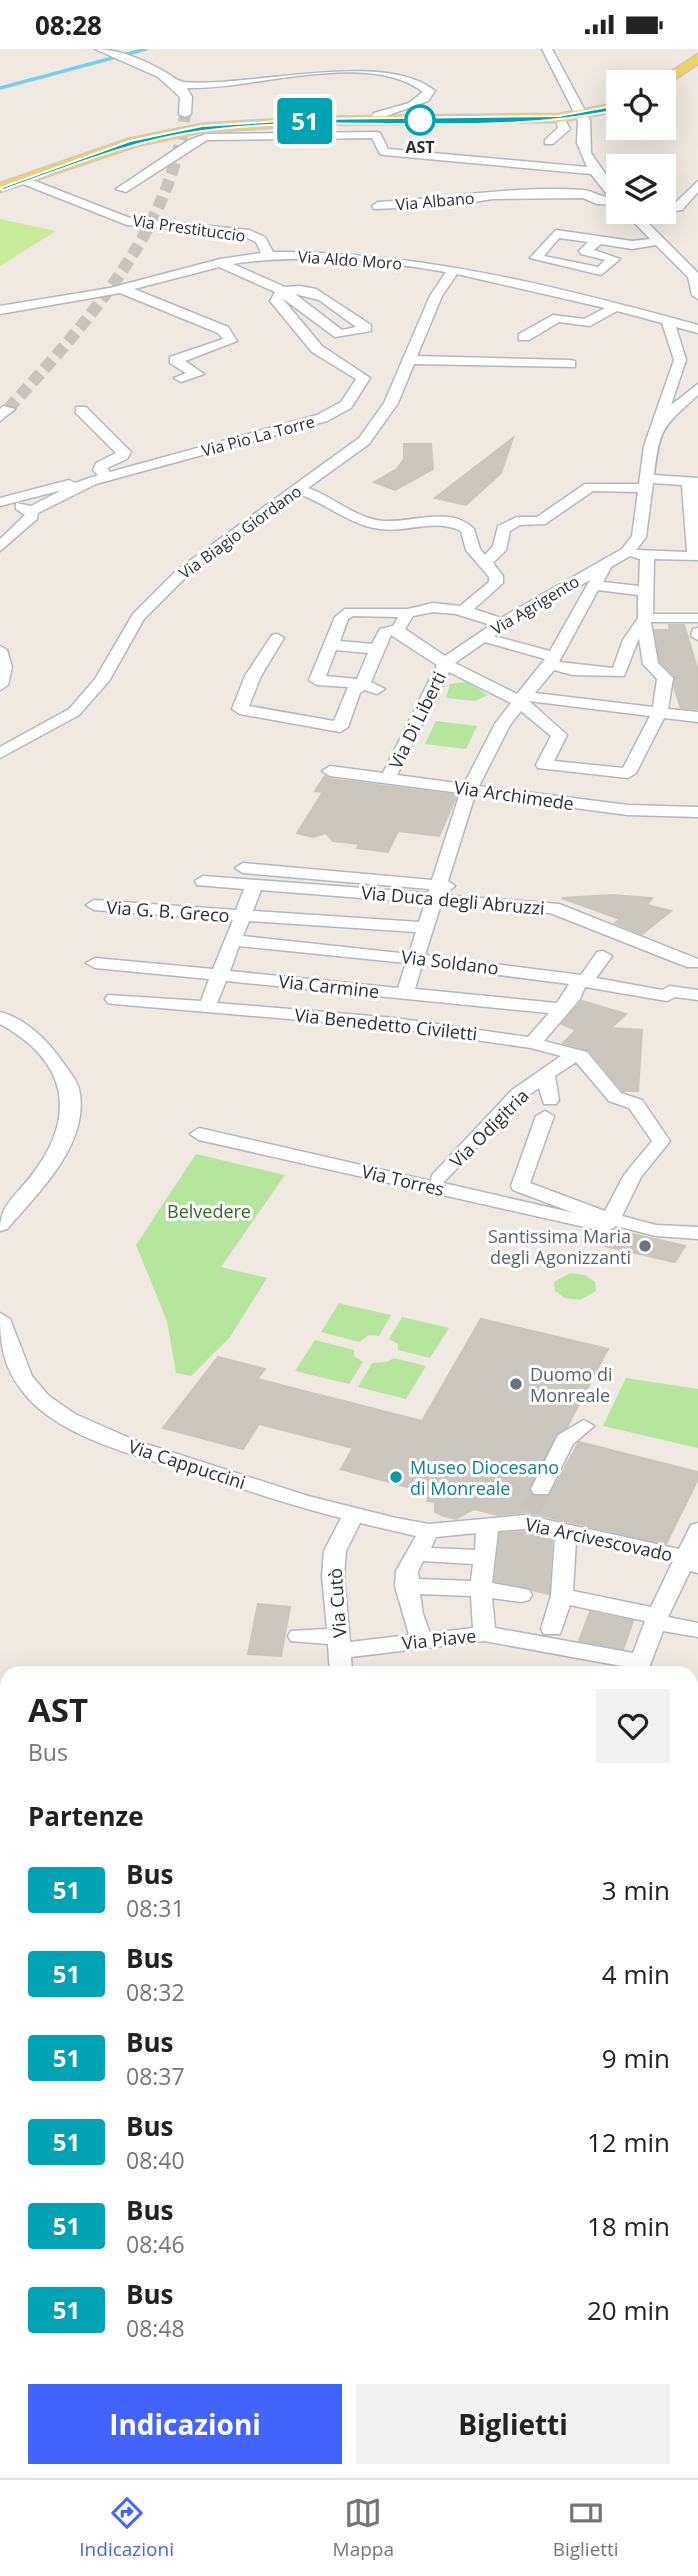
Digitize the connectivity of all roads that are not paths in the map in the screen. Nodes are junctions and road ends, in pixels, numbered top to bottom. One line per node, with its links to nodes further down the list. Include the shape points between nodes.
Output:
1 (100, 49): 5 (street)
2 (547, 49): 10 (street)
3 (698, 58): 4 (main road)
4 (676, 73)
5 (177, 85): 6 (street); 7 (street)
6 (209, 85): 7 (street); 12 (street, via 364,61 406,68 427,87 424,99 378,115)
7 (186, 96): 9 (street)
8 (606, 110): 10 (main road)
9 (185, 114)
10 (581, 116): 11 (main road); 14 (street, via 580,137)
11 (559, 118): 12 (main road); 13 (street, via 564,129)
12 (376, 120): 15 (main road, via 249,124 170,134)
13 (549, 142)
14 (595, 171): 17 (street); 19 (street, via 384,152 376,135 206,137)
15 (22, 180): 18 (main road); 28 (street, Via Prestituccio, via 127,221 245,233 261,240)
16 (698, 184): 24 (street)
17 (606, 185)
18 (0, 188)
19 (122, 189)
20 (411, 191): 21 (street, Via Albano)
21 (493, 195): 22 (street, Via Albano, via 585,194); 23 (street, Via Albano)
22 (606, 200)
23 (378, 206)
24 (676, 207)
25 (642, 224): 27 (street)
26 (597, 241): 27 (street, via 585,251 614,259 601,271 536,258 556,234 632,245)
27 (660, 241): 33 (street, via 694,277)
28 (270, 256): 29 (street, Via Aldo Moro); 30 (street, Via Aldo Moro, via 341,257)
29 (220, 263): 31 (street, Via Aldo Moro); 32 (street)
30 (454, 270): 35 (street, Via Aldo Moro, via 494,275); 41 (street, Via Biagio Giordano, via 436,296)
31 (122, 289): 36 (street, Via Aldo Moro); 43 (street, via 223,330 231,341 175,360 197,374)
32 (283, 291): 34 (street, via 313,290); 37 (street); 47 (street, Via Pio La Torre, via 275,296 276,302 317,349 363,378 346,405 322,418)
33 (698, 295)
34 (334, 306): 37 (street); 37 (street, via 366,328 340,334)
35 (615, 307): 38 (street, Via Aldo Moro); 40 (street, via 586,323 558,318)
36 (0, 310)
37 (310, 312)
38 (667, 320): 39 (street, Via Aldo Moro); 46 (street, via 681,360)
39 (698, 329)
40 (524, 337)
41 (411, 360): 42 (street); 51 (street, Via Biagio Giordano, via 391,404 364,441)
42 (570, 365)
43 (181, 378)
44 (698, 388): 46 (street)
45 (81, 410): 47 (street, via 124,452 101,466)
46 (662, 421): 50 (street, via 651,446)
47 (109, 477): 48 (street, Via Pio La Torre)
48 (91, 481): 52 (street, via 54,485); 53 (street)
49 (694, 482): 50 (street); 56 (street, via 694,557)
50 (647, 484): 55 (street, via 639,537); 57 (street, via 590,487 540,521 517,521 503,529 497,555)
51 (300, 490): 57 (street, via 370,524 401,526 436,520 460,525 467,529 473,550); 80 (street, Via Biagio Giordano, via 181,573 138,617 89,698 74,712)
52 (0, 502): 53 (street)
53 (31, 511): 54 (street, via 28,522)
54 (0, 547)
55 (627, 552): 56 (street); 58 (street, Via Agrigento)
56 (647, 557): 60 (street)
57 (483, 563): 61 (street, via 496,576 496,583)
58 (606, 563): 59 (street); 65 (street, Via Agrigento)
59 (595, 585): 60 (street); 72 (street)
60 (644, 591): 64 (street)
61 (465, 609): 62 (street, via 428,608); 65 (street)
62 (408, 613): 66 (street); 69 (street, via 350,612 342,617)
63 (698, 618): 64 (street)
64 (644, 620): 72 (street, via 630,640 620,673 573,670); 77 (street, via 651,663 666,678)
65 (502, 624): 67 (street, Via Agrigento)
66 (398, 629): 70 (street, via 385,632); 73 (street)
67 (482, 637): 72 (street); 73 (street, Via Agrigento)
68 (277, 638): 75 (street, via 253,676 240,709 340,727 353,691)
69 (330, 645): 70 (street); 75 (street, via 317,680)
70 (378, 649): 75 (street)
71 (0, 650): 74 (street, via 4,667)
72 (553, 660): 76 (street)
73 (446, 662): 76 (street); 82 (street, Via Di Liberti)
74 (0, 685)
75 (370, 687)
76 (521, 699): 77 (street); 79 (street, via 559,735 536,764 628,773); 83 (street)
77 (659, 713): 78 (street); 79 (street)
78 (698, 717)
79 (638, 752)
80 (0, 753)
81 (330, 771): 82 (street, Via Archimede)
82 (388, 778): 83 (street, Via Archimede)
83 (469, 790): 84 (street, Via Archimede, via 628,810); 88 (street)
84 (698, 812)
85 (243, 868): 88 (street)
86 (203, 881): 87 (street, Via Duca degli Abruzzi)
87 (254, 886): 88 (street, Via Duca degli Abruzzi); 91 (street)
88 (438, 891): 89 (street); 92 (street); 97 (street, Via Duca degli Abruzzi, via 553,908)
89 (544, 896)
90 (94, 905): 91 (street, Via G. B. Greco)
91 (242, 916): 92 (street, Via G. B. Greco); 93 (street)
92 (427, 928): 95 (street)
93 (232, 940): 95 (street, Via Soldano); 98 (street)
94 (603, 956): 99 (street)
95 (415, 958): 99 (street, Via Soldano); 100 (street)
96 (96, 963): 98 (street, Via Carmine)
97 (693, 963)
98 (220, 975): 100 (street, Via Carmine); 103 (street)
99 (583, 980): 101 (street, Via Soldano); 104 (street)
100 (405, 993): 104 (street, Via Carmine)
101 (698, 995)
102 (114, 999): 103 (street, Via Benedetto Civiletti)
103 (207, 1007): 106 (street, Via Benedetto Civiletti, via 395,1023)
104 (562, 1009): 106 (street)
105 (0, 1017): 112 (street, via 43,1046 59,1070 70,1089 70,1125 36,1182)
106 (532, 1043): 107 (street, Via Benedetto Civiletti)
107 (574, 1055): 108 (street, Via Odigitria); 111 (street, Via Benedetto Civiletti, via 581,1056 615,1097 636,1104 661,1141 633,1175)
108 (546, 1075): 110 (street, Via Odigitria, via 518,1094); 111 (street, via 548,1108 520,1186)
109 (199, 1134): 111 (street, Via Torres)
110 (439, 1179)
111 (609, 1222): 113 (street, via 673,1234)
112 (0, 1224)
113 (698, 1233)
114 (0, 1319): 117 (street, Via Cappuccini, via 30,1389 62,1415 127,1445)
115 (584, 1426): 116 (street, via 565,1440)
116 (541, 1489)
117 (353, 1516): 121 (street, Via Cappuccini); 135 (street, Via Cutò, via 335,1551)
118 (488, 1524): 119 (street, Via Arcivescovado, via 528,1516); 121 (street, Via Arcivescovado); 123 (street)
119 (566, 1530): 124 (street, Via Arcivescovado); 128 (street)
120 (698, 1530): 124 (street)
121 (429, 1531): 122 (street)
122 (418, 1554): 123 (street); 125 (street, via 407,1571)
123 (483, 1557): 126 (street)
124 (692, 1561): 129 (street)
125 (406, 1586): 126 (street); 134 (street)
126 (481, 1589): 127 (street); 131 (street)
127 (522, 1595)
128 (562, 1596): 129 (street); 133 (street)
129 (657, 1619): 130 (street); 137 (street)
130 (698, 1630)
131 (484, 1634): 133 (street, Via Piave); 134 (street, Via Piave)
132 (299, 1636): 135 (street, Via Piave)
133 (549, 1637): 136 (street, Via Piave)
134 (422, 1640): 135 (street, Via Piave)
135 (340, 1654)
136 (636, 1666)
137 (639, 1666)

